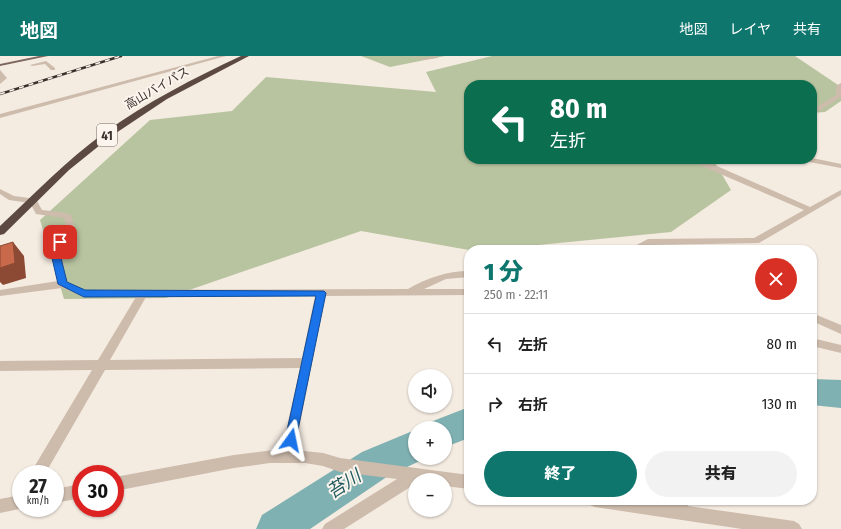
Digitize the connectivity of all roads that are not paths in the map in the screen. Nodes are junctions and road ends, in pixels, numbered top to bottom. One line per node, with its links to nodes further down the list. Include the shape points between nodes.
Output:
1 (46, 56): 8 (main road)
2 (223, 56): 15 (street)
3 (246, 56): 21 (highway, 高山バイパス / 41, via 191,82 133,116 68,166)
4 (379, 56): 5 (street)
5 (386, 56)
6 (412, 56): 7 (street, via 436,58)
7 (433, 56)
8 (26, 60): 9 (main road); 10 (street, via 33,67 46,62)
9 (0, 64)
10 (53, 69)
11 (0, 72): 12 (street, via 4,78)
12 (0, 82)
13 (841, 85): 14 (street, via 839,96)
14 (817, 110)
15 (0, 116)
16 (817, 161): 18 (street)
17 (705, 164): 22 (street)
18 (841, 166)
19 (0, 191): 21 (street, via 12,198)
20 (841, 192): 22 (street)
21 (33, 200): 23 (highway, 高山バイパス / 41); 24 (highway, 高山バイパス / 41); 27 (street, via 38,212 68,217 70,225 60,242 56,258)
22 (811, 210): 25 (street, via 756,241 648,242)
23 (0, 232)
24 (0, 237)
25 (642, 245)
26 (464, 274): 28 (street, via 445,275)
27 (62, 284): 30 (street); 32 (street, via 84,294)
28 (410, 292): 29 (street); 31 (street)
29 (464, 292)
30 (0, 293)
31 (321, 293): 32 (street); 37 (street)
32 (143, 294): 39 (street)
33 (817, 320): 34 (street)
34 (841, 330)
35 (817, 343): 36 (street)
36 (841, 349)
37 (307, 363): 39 (street); 40 (street)
38 (0, 366): 39 (street)
39 (101, 366): 41 (street)
40 (287, 456): 42 (street); 46 (street, via 226,463)
41 (42, 465)
42 (408, 473)
43 (452, 479): 45 (street)
44 (408, 480): 52 (street)
45 (464, 481)
46 (124, 482)
47 (12, 504): 49 (street)
48 (667, 505): 50 (street)
49 (0, 506)
50 (681, 506): 51 (street)
51 (763, 527): 53 (street)
52 (330, 529)
53 (794, 529)

